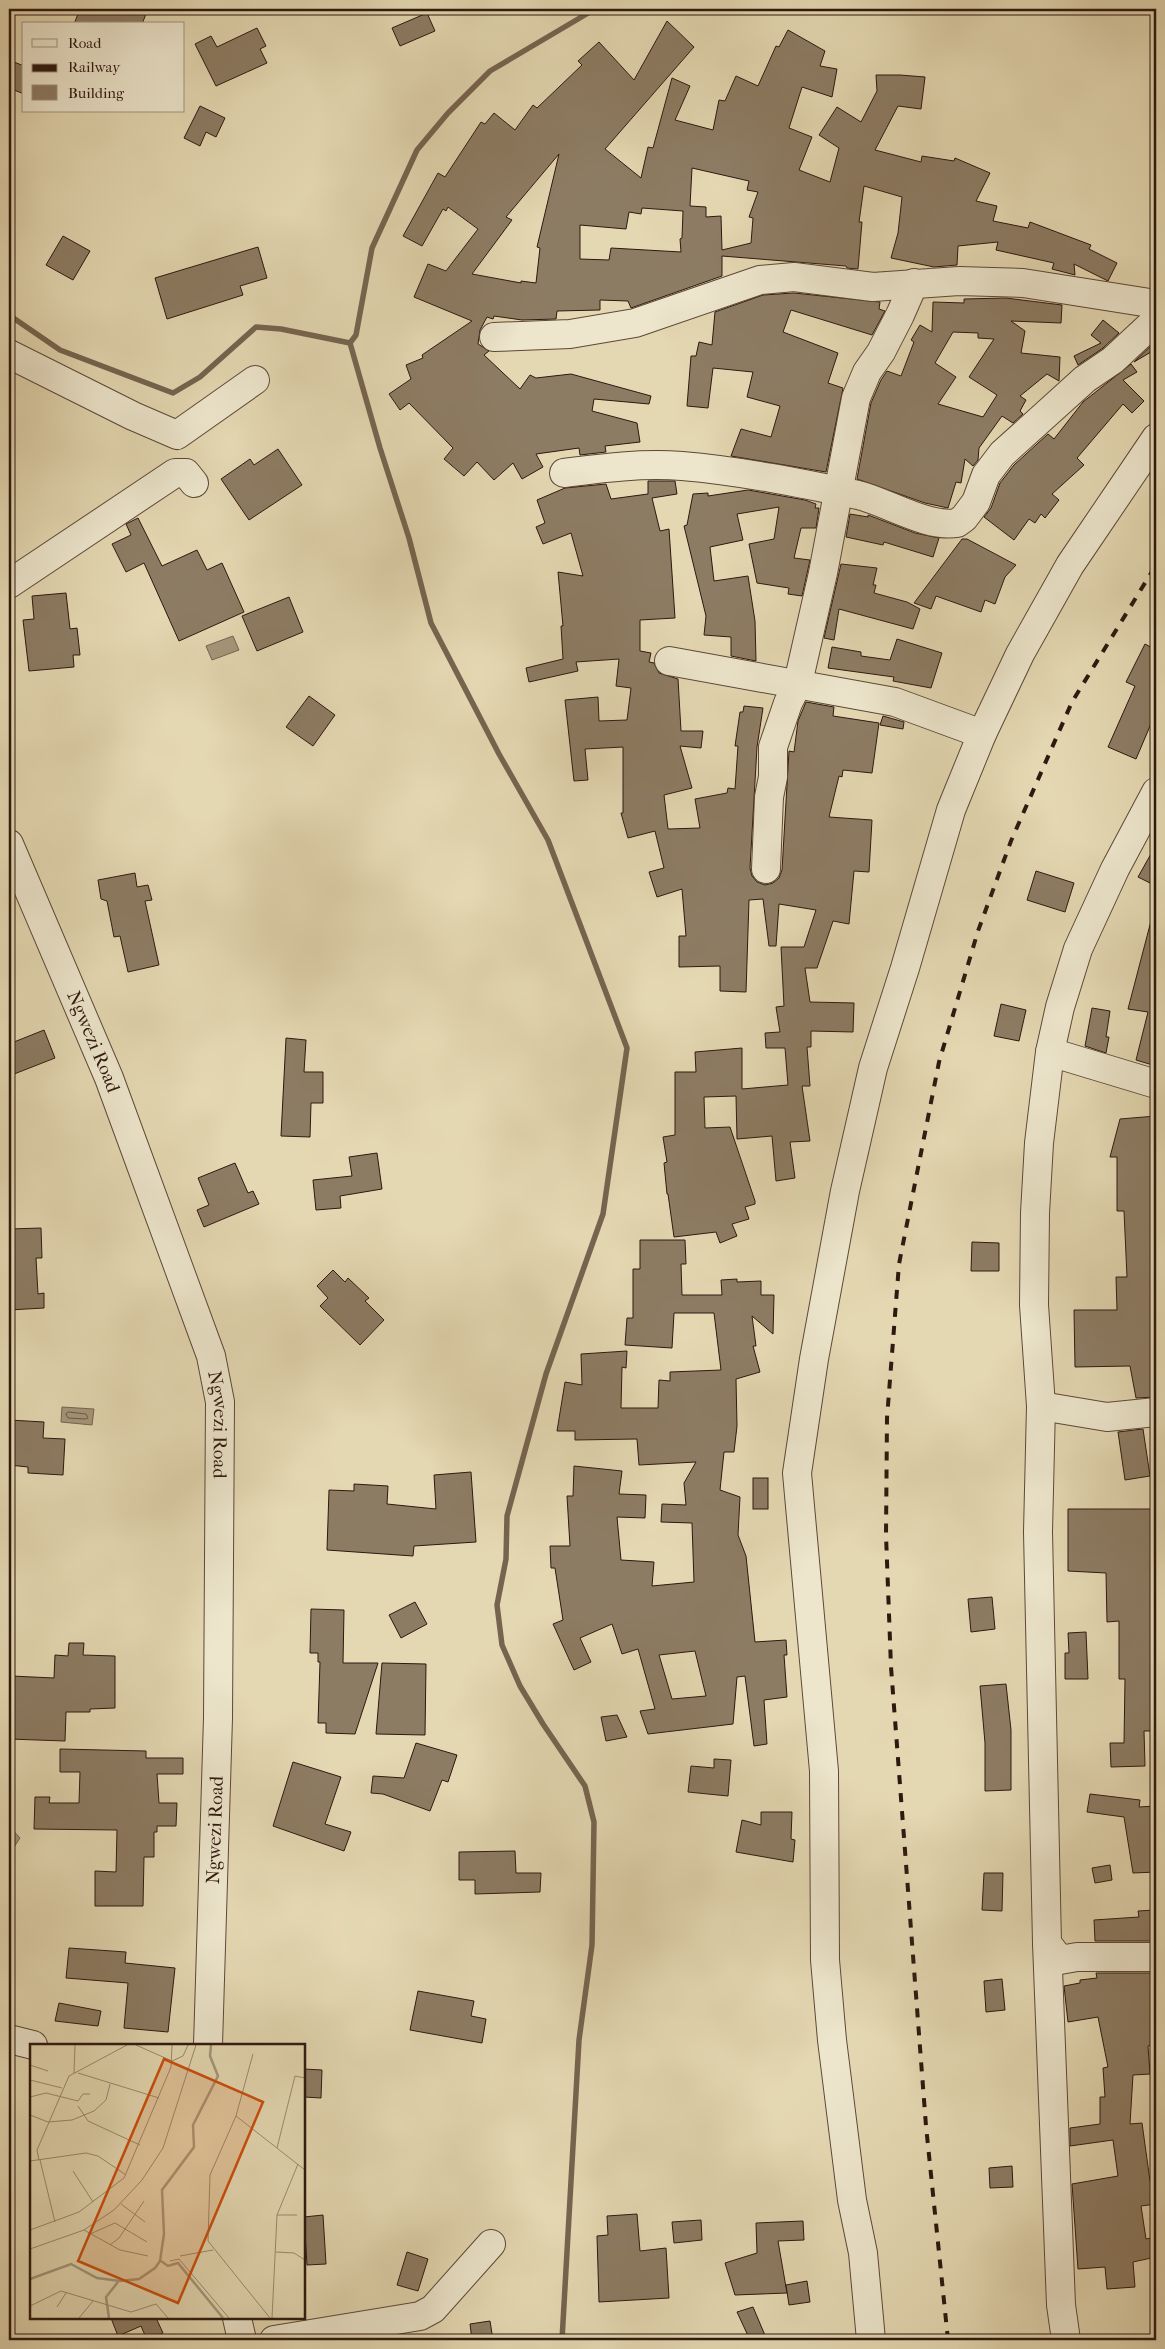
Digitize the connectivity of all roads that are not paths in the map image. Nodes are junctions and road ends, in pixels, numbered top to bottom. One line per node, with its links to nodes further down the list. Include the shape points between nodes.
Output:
1 (914, 283): 2 (street, via 1023,283); 4 (street, via 873,288 794,277 760,280 635,323 570,334); 10 (street, via 856,398)
2 (1156, 304)
3 (1156, 320): 10 (street, via 1002,454 986,475 976,502 956,523 931,521)
4 (494, 337)
5 (9, 354): 6 (street, via 177,435)
6 (255, 380)
7 (1156, 438): 14 (street, via 1070,565 1020,654)
8 (564, 473): 10 (street, via 630,465 681,466)
9 (185, 478): 11 (street)
10 (838, 491): 13 (street)
11 (9, 584)
12 (668, 661): 13 (street)
13 (798, 683): 14 (street, via 895,702); 17 (street, via 773,747)
14 (982, 734): 31 (street, via 951,810 873,1068 814,1359 798,1473 824,1771 825,1960 852,2200 864,2253)
15 (1156, 792): 18 (street, via 1078,949)
16 (9, 844): 26 (street, Ngwezi Road, via 109,1078 212,1356 220,1402 218,1718)
17 (766, 868)
18 (1050, 1052): 19 (street); 20 (street, via 1035,1213 1034,1305)
19 (1156, 1084)
20 (1041, 1406): 21 (street, via 1107,1417); 22 (street, via 1038,1532)
21 (1156, 1412)
22 (1047, 1943): 23 (street, via 1060,1960); 32 (street, via 1061,2305)
23 (1156, 1957)
24 (9, 2039): 25 (street)
25 (30, 2044)
26 (208, 2044)
27 (491, 2244): 30 (street, via 433,2309 420,2316)
28 (237, 2319): 29 (street)
29 (242, 2340)
30 (274, 2340)
31 (870, 2340)
32 (1066, 2340)

